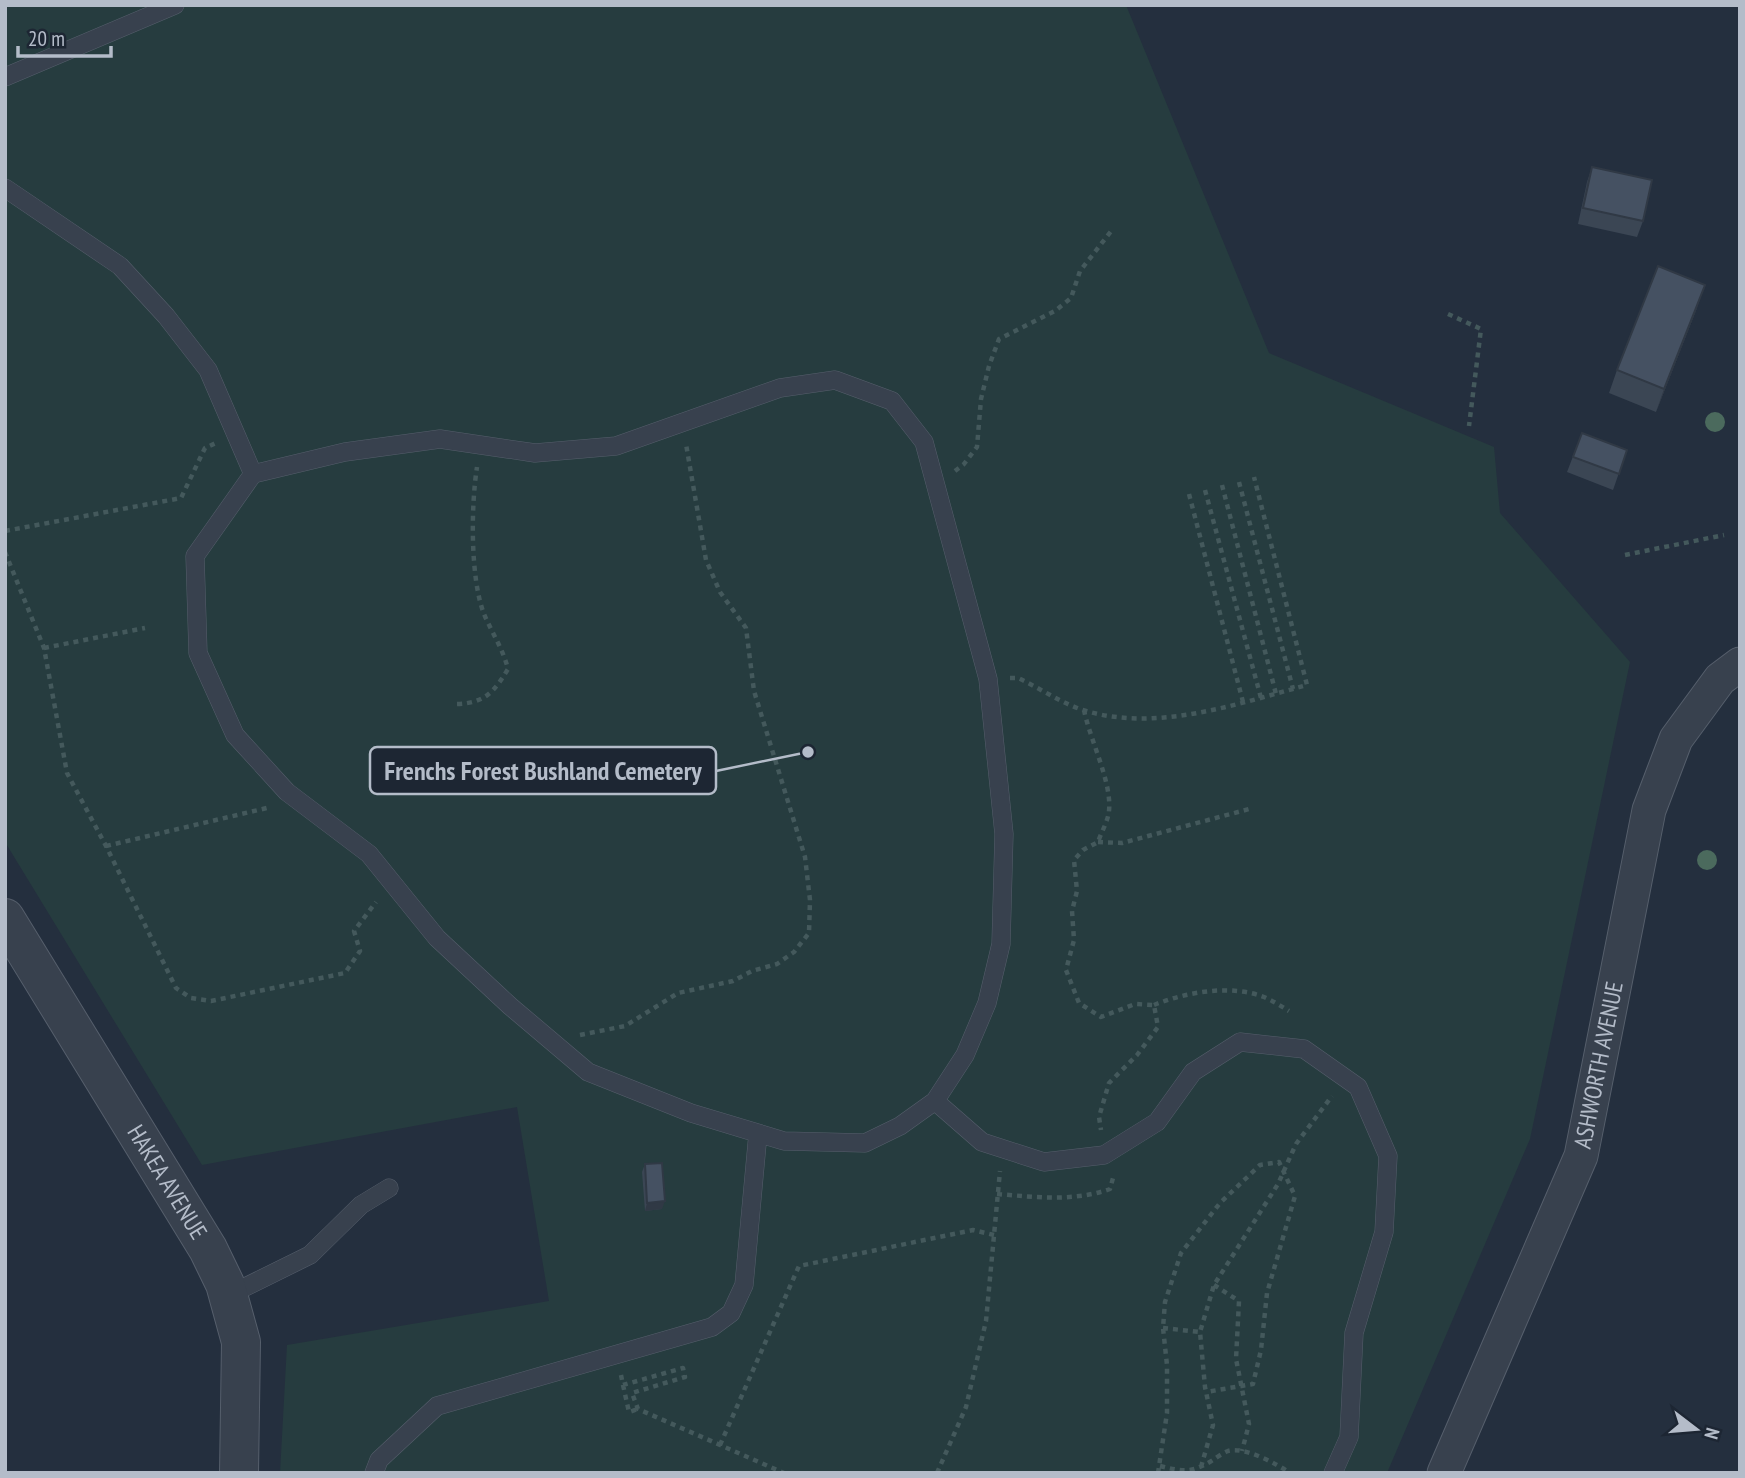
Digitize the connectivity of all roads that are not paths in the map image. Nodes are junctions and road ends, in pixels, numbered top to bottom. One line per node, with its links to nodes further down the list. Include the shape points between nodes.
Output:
1 (175, 5): 2 (lane)
2 (5, 77)
3 (5, 188): 4 (lane, via 120,266 166,316 208,370)
4 (253, 474): 7 (lane, via 345,452 440,439 536,453 616,446 780,387 835,380 892,401 924,442 988,679 1004,834 1001,944 987,1003 965,1055); 8 (lane, via 195,556 198,653 235,735 287,792 369,854 437,938 588,1072 691,1113)
5 (1740, 664): 14 (street, ASHWORTH AVENUE, via 1720,678 1676,739 1648,810 1581,1156)
6 (5, 918): 10 (street, HAKEA AVENUE, via 208,1249)
7 (934, 1101): 8 (lane, via 900,1126 865,1143 784,1141); 13 (lane, via 982,1142 1044,1162 1104,1154 1157,1122 1193,1072 1240,1042 1304,1049 1358,1087 1388,1156 1384,1232 1354,1333 1349,1437)
8 (758, 1133): 12 (lane, via 744,1285 731,1313 712,1327 437,1406 379,1460)
9 (389, 1188): 10 (lane, via 361,1205 310,1255)
10 (229, 1295): 11 (street, HAKEA AVENUE, via 241,1342)
11 (239, 1473)
12 (374, 1473)
13 (1333, 1473)
14 (1444, 1473)

